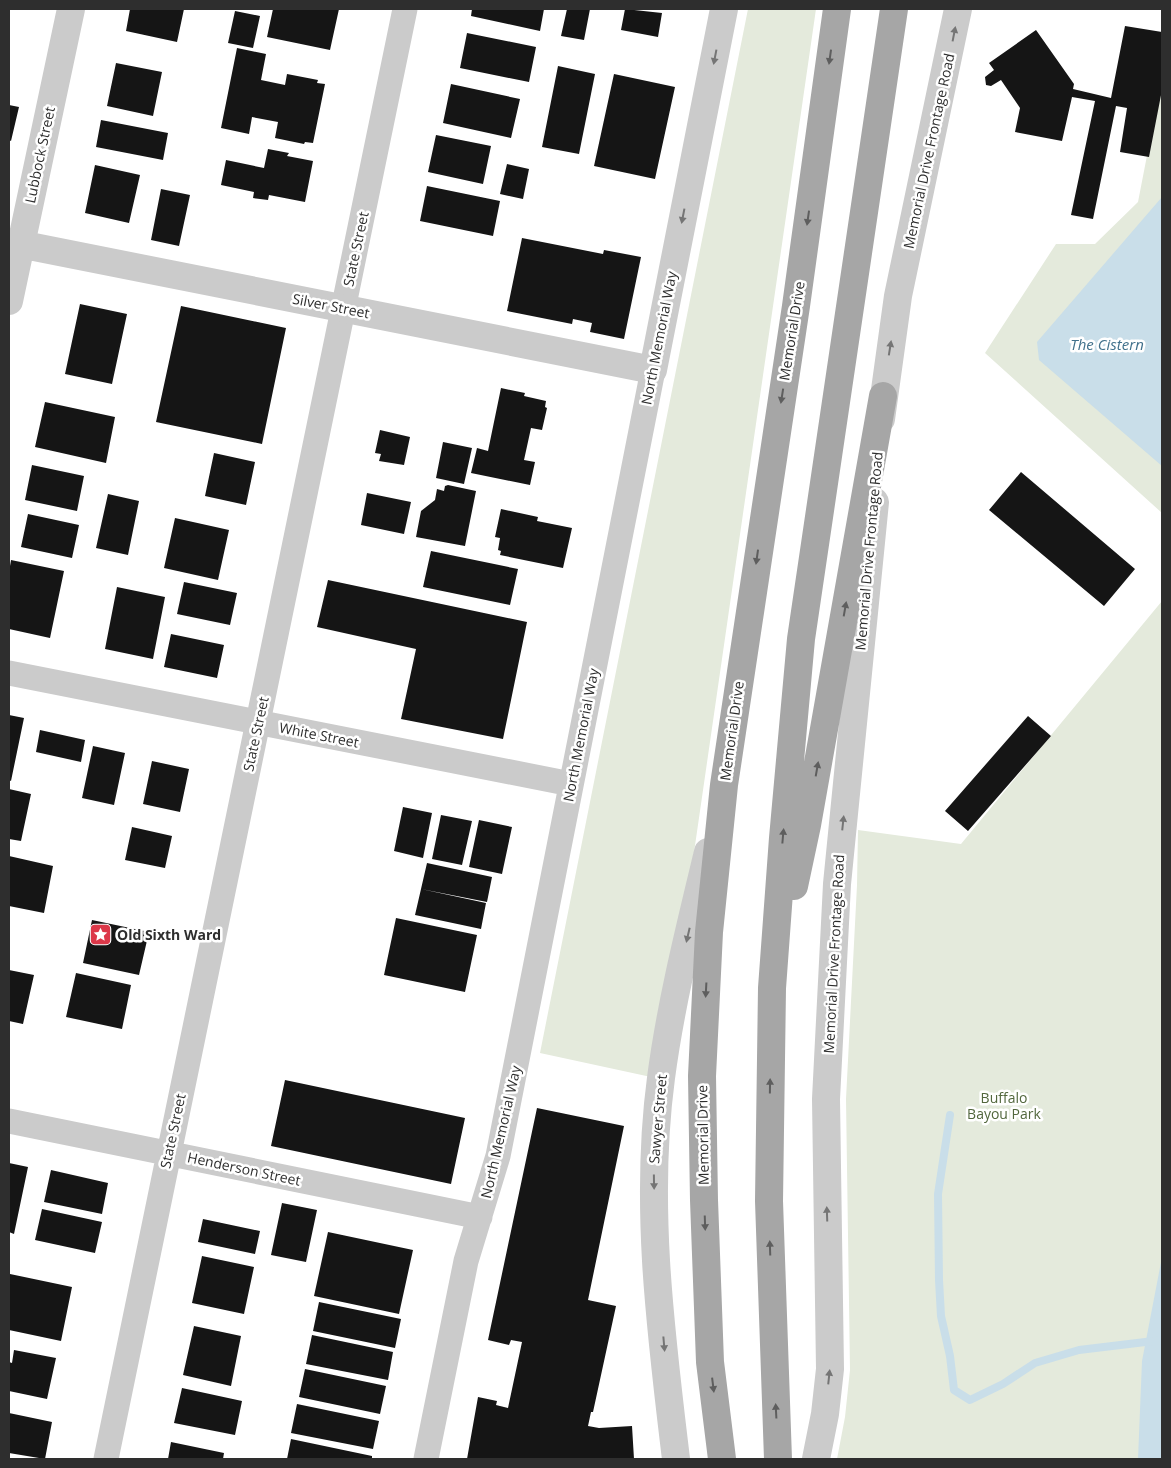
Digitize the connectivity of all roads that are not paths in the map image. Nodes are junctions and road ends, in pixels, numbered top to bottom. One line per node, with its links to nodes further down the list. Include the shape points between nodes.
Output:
1 (71, 9): 7 (street, Lubbock Street)
2 (405, 9): 9 (street, State Street)
3 (724, 9): 10 (street, North Memorial Way, one-way to 10)
4 (837, 9): 15 (main road, Memorial Drive, one-way to 15)
5 (894, 9): 16 (main road, one-way to 5, via 801,639)
6 (958, 9): 11 (street, Memorial Drive Frontage Road, one-way to 6, via 898,296)
7 (14, 243): 8 (street, Lubbock Street); 9 (street, Silver Street)
8 (9, 301)
9 (344, 308): 10 (street, Silver Street); 13 (street, State Street)
10 (653, 370): 14 (street, North Memorial Way)
11 (882, 396): 16 (main road, one-way to 11, via 807,825); 25 (street, Memorial Drive Frontage Road, one-way to 11, via 830,1369 826,1099 837,884 872,534)
12 (9, 673): 13 (street, White Street)
13 (258, 722): 14 (street, White Street); 18 (street, State Street)
14 (571, 784): 19 (street, North Memorial Way, via 498,1156)
15 (724, 785): 22 (street, Sawyer Street, one-way to 22, via 675,990 659,1099 654,1176 657,1263); 23 (main road, Memorial Drive, one-way to 23, via 709,932 702,1076 710,1362)
16 (772, 988): 24 (main road, one-way to 16, via 769,1202)
17 (9, 1121): 18 (street, Henderson Street)
18 (169, 1154): 19 (street, Henderson Street); 20 (street, State Street)
19 (480, 1217): 21 (street, North Memorial Way, via 466,1261)
20 (106, 1459)
21 (426, 1459)
22 (676, 1459)
23 (722, 1459)
24 (778, 1459)
25 (816, 1459)

